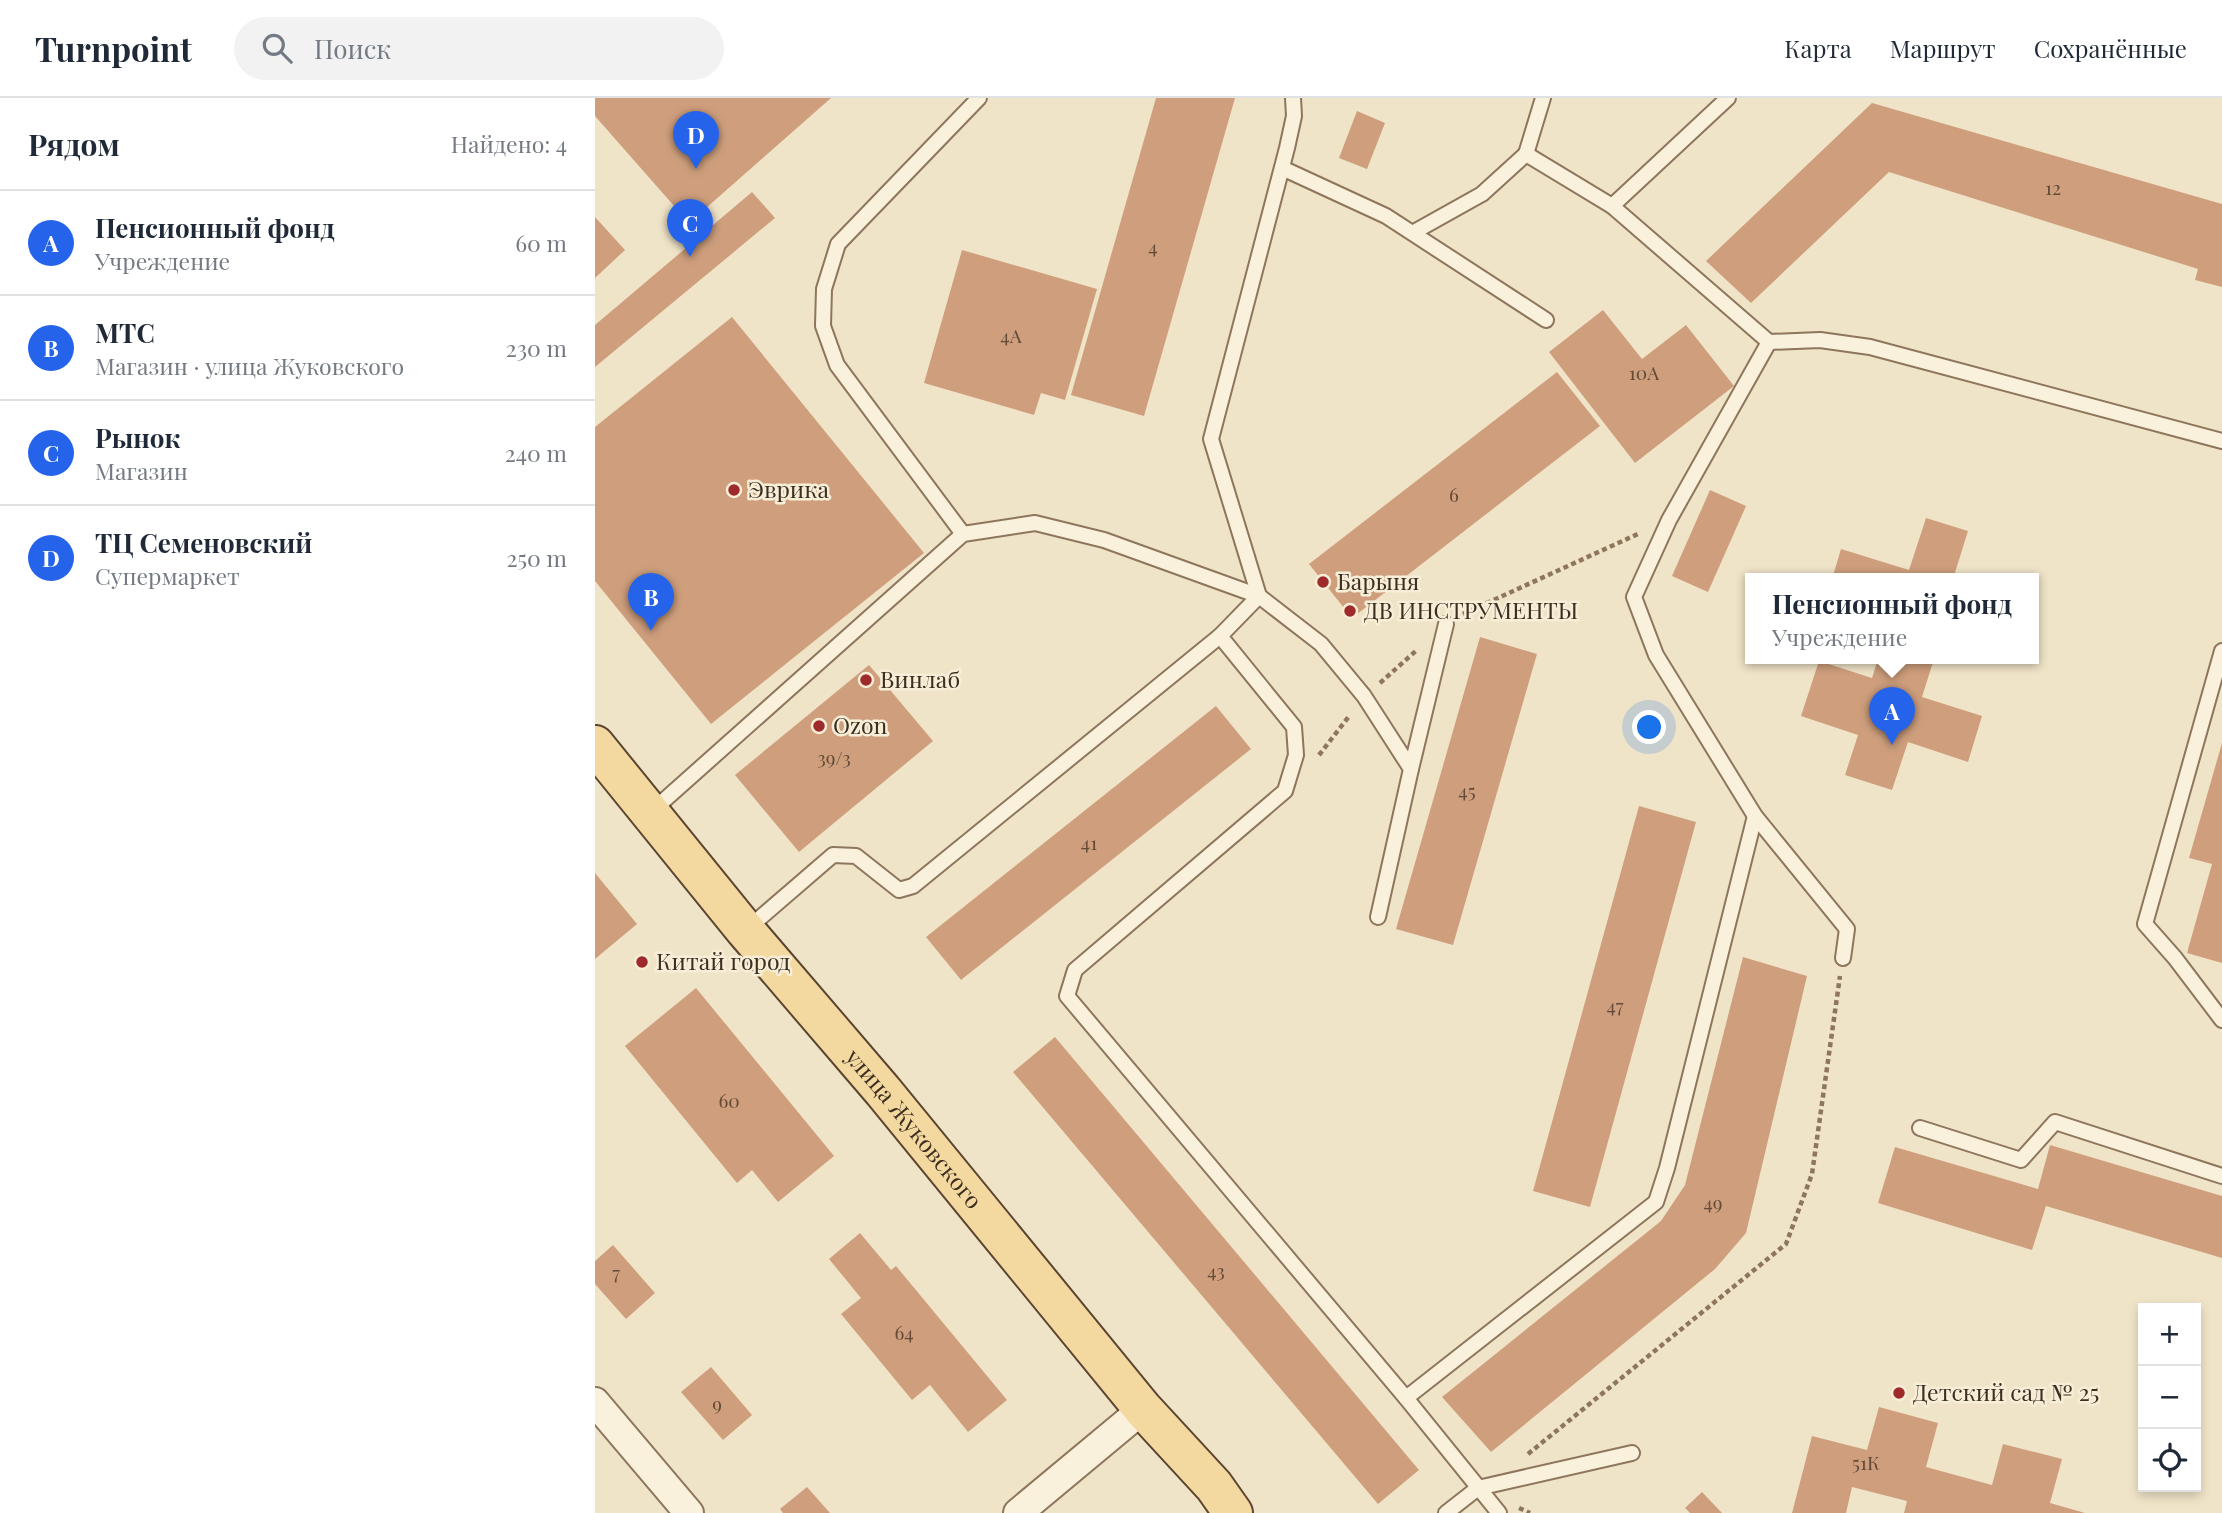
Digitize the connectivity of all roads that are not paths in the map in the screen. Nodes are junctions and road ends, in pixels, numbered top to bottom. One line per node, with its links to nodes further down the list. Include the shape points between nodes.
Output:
1 (979, 98): 12 (lane, via 838,244 824,289 823,326 837,365)
2 (1293, 98): 6 (lane, via 1294,116)
3 (1543, 98): 5 (lane)
4 (1728, 98): 7 (lane)
5 (1526, 154): 7 (lane); 8 (lane, via 1482,194)
6 (1282, 168): 8 (lane); 13 (lane, via 1211,439)
7 (1612, 205): 10 (lane)
8 (1414, 232): 9 (lane)
9 (1546, 320)
10 (1769, 342): 11 (lane, via 1820,340 1870,347); 20 (lane, via 1669,520 1634,597 1656,655)
11 (2222, 441)
12 (963, 534): 13 (lane, via 1035,523 1104,540); 19 (lane)
13 (1259, 596): 15 (lane); 18 (lane, via 1321,644 1364,696)
14 (1446, 624): 18 (lane)
15 (1220, 636): 22 (lane, via 913,887 899,890 856,856 833,855); 27 (lane, via 1294,727 1296,755 1285,791 1075,970 1067,996)
16 (2222, 651): 24 (lane, via 2145,924)
17 (595, 745): 19 (main road, улица Жуковского)
18 (1411, 769): 21 (lane)
19 (650, 813): 22 (main road, улица Жуковского)
20 (1755, 816): 23 (lane, via 1847,929); 27 (lane, via 1656,1202)
21 (1378, 917)
22 (745, 930): 29 (main road, улица Жуковского)
23 (1843, 958)
24 (2222, 1020)
25 (1920, 1128): 26 (lane, via 2021,1160 2055,1122)
26 (2222, 1176)
27 (1406, 1398): 31 (lane)
28 (595, 1402): 32 (street)
29 (1143, 1409): 33 (street); 34 (main road, улица Жуковского)
30 (1632, 1453): 31 (lane)
31 (1478, 1488): 35 (lane); 36 (lane)
32 (689, 1513)
33 (1018, 1513)
34 (1233, 1513)
35 (1446, 1513)
36 (1499, 1513)

